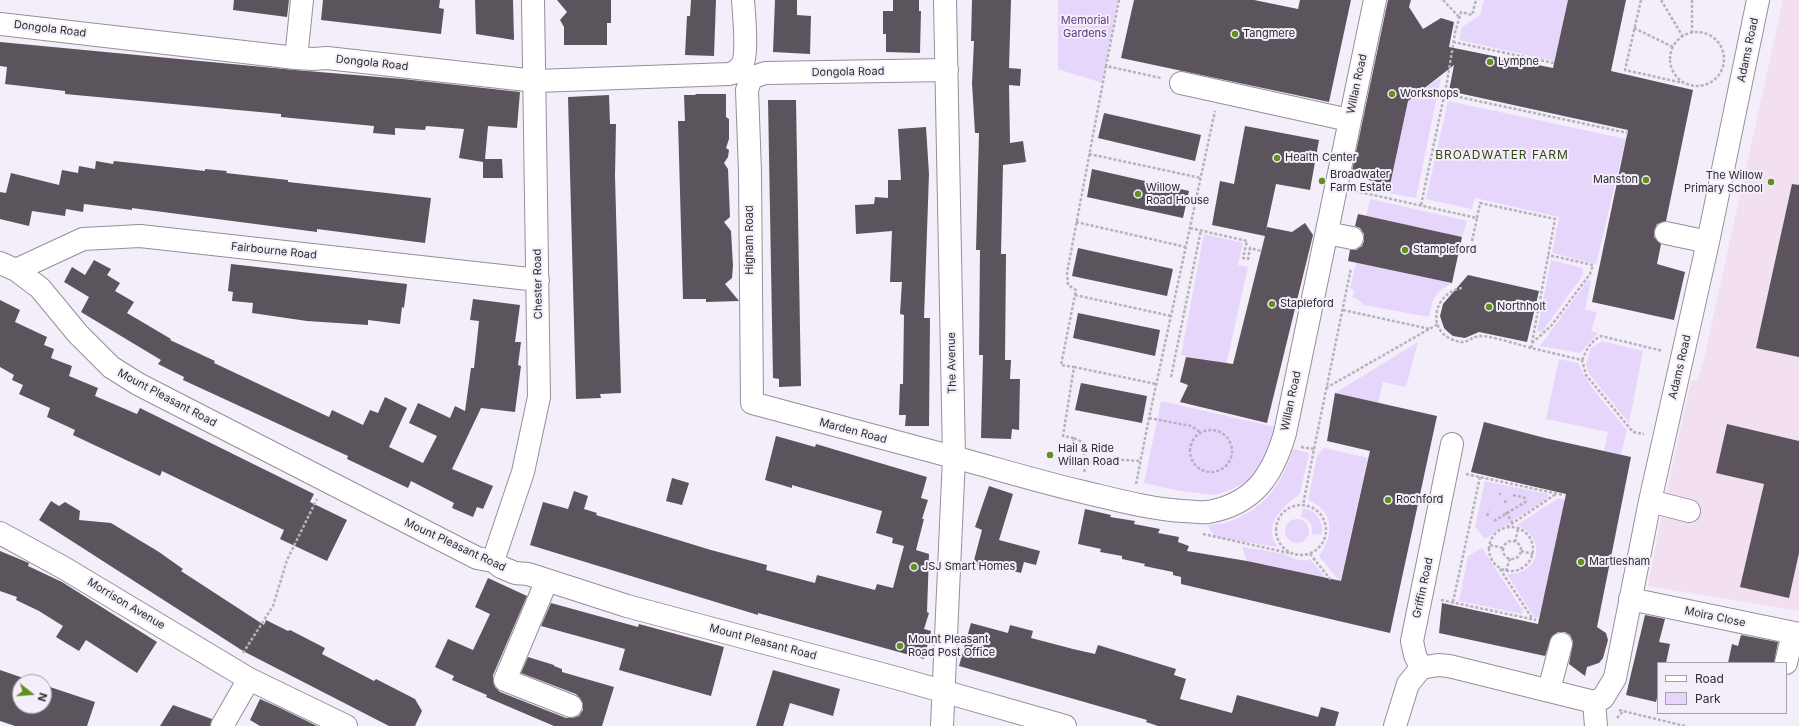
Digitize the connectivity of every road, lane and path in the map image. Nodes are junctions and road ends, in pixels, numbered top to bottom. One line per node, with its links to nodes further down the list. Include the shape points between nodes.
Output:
1 (302, 0): 20 (street)
2 (533, 0): 25 (street, Chester Road)
3 (743, 0): 24 (street, Higham Road)
4 (945, 0): 23 (street, The Avenue)
5 (1119, 0): 22 (path)
6 (1375, 0): 30 (street, Willan Road)
7 (1444, 0): 13 (path)
8 (1476, 0): 13 (path, via 1472,15 1461,12)
9 (1641, 0): 15 (path)
10 (1661, 0): 17 (path)
11 (1692, 0): 16 (path)
12 (1758, 0): 44 (street, Adams Road)
13 (1459, 17): 18 (path)
14 (0, 24): 20 (street, Dongola Road)
15 (1634, 28): 19 (path); 27 (path, via 1625,70)
16 (1692, 33): 17 (path); 27 (path, via 1706,33 1715,38 1724,52 1724,66 1712,82 1702,86)
17 (1683, 37): 19 (path)
18 (1453, 42): 21 (path); 29 (path)
19 (1673, 47): 27 (path, via 1671,67 1675,75)
20 (296, 58): 25 (street, Dongola Road, via 327,58)
21 (1554, 63)
22 (1106, 66): 26 (path); 32 (path)
23 (947, 70): 24 (street, Dongola Road); 73 (street, The Avenue)
24 (746, 72): 25 (street, Dongola Road); 65 (street, Higham Road, via 750,172)
25 (536, 81): 50 (street, Chester Road)
26 (1181, 83): 28 (street)
27 (1686, 84)
28 (1220, 91): 30 (street); 33 (path)
29 (1445, 94): 31 (path); 35 (path)
30 (1349, 120): 34 (street, Willan Road)
31 (1628, 133)
32 (1089, 154): 33 (path); 37 (path)
33 (1200, 178): 38 (path)
34 (1336, 186): 35 (path); 40 (street, Willan Road)
35 (1421, 205): 36 (path)
36 (1476, 218): 43 (path); 47 (path, via 1480,203 1555,219)
37 (1076, 222): 45 (path); 52 (path, via 1067,273 1068,284 1076,290)
38 (1190, 228): 39 (path); 45 (path)
39 (1201, 230): 46 (path, via 1247,241 1243,258 1248,259 1250,248); 62 (path)
40 (1327, 233): 42 (street); 70 (street, Willan Road)
41 (1666, 233): 44 (street)
42 (1352, 238)
43 (1472, 241)
44 (1708, 242): 59 (street, Adams Road)
45 (1186, 247): 54 (path)
46 (1261, 251)
47 (1548, 255): 57 (path); 57 (path, via 1593,265 1590,274 1551,326)
48 (8, 266): 50 (street, Fairbourne Road, via 83,240 140,236); 78 (street, Mount Pleasant Road, via 40,288 78,334 111,367 138,384)
49 (1351, 268): 53 (path)
50 (538, 280): 108 (street, Chester Road, via 539,397 523,472)
51 (1462, 288): 55 (path, via 1453,290 1441,299 1437,313)
52 (1075, 295): 54 (path); 61 (path, via 1061,365)
53 (1343, 310): 56 (path); 64 (path)
54 (1171, 316): 63 (path)
55 (1438, 324): 56 (path); 58 (path, via 1446,336 1456,341 1466,342 1479,336)
56 (1430, 329): 64 (path)
57 (1532, 343): 58 (path)
58 (1531, 348): 60 (path)
59 (1682, 355): 60 (path, via 1601,336 1588,346); 69 (street, Adams Road)
60 (1582, 360): 69 (path, via 1586,375 1633,432)
61 (1074, 367): 63 (path); 68 (path, via 1063,436)
62 (1170, 376)
63 (1156, 384): 66 (path)
64 (1326, 388): 72 (path)
65 (752, 403): 73 (street, Marden Road)
66 (1149, 418): 67 (path, via 1191,426); 74 (path)
67 (1200, 432): 67 (path, via 1191,444 1190,451 1194,464 1207,471 1221,469 1232,453 1229,440 1225,435 1213,430)
68 (1074, 438): 75 (path, via 1084,443 1084,456); 79 (path)
69 (1664, 438): 86 (street, Adams Road)
70 (1282, 442): 72 (path); 92 (street, Willan Road, via 1269,473 1258,488 1236,502)
71 (1452, 444): 76 (street, Griffin Road)
72 (1314, 449): 89 (path)
73 (954, 457): 79 (street, Willan Road); 124 (street, The Avenue)
74 (1140, 461): 75 (path, via 1094,458); 88 (path)
75 (1089, 462): 79 (path)
76 (1447, 470): 77 (path); 113 (street, Griffin Road)
77 (1480, 477): 80 (path); 115 (path)
78 (326, 481): 108 (street, Mount Pleasant Road, via 477,558); 122 (path, via 287,560 273,606)
79 (1070, 489): 88 (street, Willan Road)
80 (1551, 493): 81 (path); 85 (path)
81 (1556, 494): 83 (path); 85 (path)
82 (1513, 495): 93 (path, via 1526,500)
83 (1563, 495)
84 (1506, 499): 87 (path)
85 (1549, 499): 96 (path)
86 (1650, 501): 91 (street); 114 (street, Adams Road)
87 (1505, 503)
88 (1133, 504): 92 (street, Willan Road, via 1160,509)
89 (1303, 505): 104 (path, via 1288,509 1278,520 1276,536 1284,549); 105 (path, via 1318,512 1326,526 1326,535 1322,543)
90 (1489, 511): 94 (path)
91 (1689, 511)
92 (1206, 512): 104 (path, via 1203,535)
93 (1506, 512): 95 (path); 96 (path)
94 (1487, 516)
95 (1494, 521)
96 (1513, 524): 97 (path)
97 (1507, 528): 98 (path); 101 (path, via 1494,535)
98 (1518, 528): 100 (path); 106 (path, via 1532,540)
99 (0, 533): 122 (street, Morrison Avenue, via 64,568)
100 (1515, 542): 102 (path, via 1511,540 1504,544); 103 (path, via 1518,542)
101 (1490, 545): 102 (path); 109 (path, via 1491,557)
102 (1503, 548): 107 (path, via 1502,551)
103 (1521, 551): 106 (path); 107 (path, via 1520,556)
104 (1291, 553): 105 (path)
105 (1310, 554): 112 (path)
106 (1533, 554): 110 (path, via 1526,566 1514,572)
107 (1510, 558): 110 (path)
108 (493, 561): 111 (street, Mount Pleasant Road, via 514,572)
109 (1500, 568): 110 (path); 116 (path)
110 (1506, 571)
111 (547, 580): 124 (street, Mount Pleasant Road, via 628,606); 126 (street, via 505,680)
112 (1331, 580)
113 (1421, 596): 115 (path); 121 (street, Griffin Road, via 1412,641)
114 (1630, 599): 118 (street, Moira Close); 125 (street, Adams Road, via 1615,678)
115 (1453, 602): 116 (path)
116 (1532, 619): 117 (path)
117 (1536, 620)
118 (1796, 634): 120 (street)
119 (1561, 644): 123 (street)
120 (1786, 662)
121 (1421, 668): 123 (street, via 1449,666); 133 (street, via 1408,684)
122 (241, 674): 129 (street); 130 (street, Morrison Avenue)
123 (1549, 690): 125 (street)
124 (943, 691): 131 (street, The Avenue); 132 (street, Mount Pleasant Road)
125 (1598, 700): 127 (path, via 1615,709); 128 (street)
126 (571, 706)
127 (1624, 710): 128 (path); 134 (path)
128 (1605, 723)
129 (222, 726)
130 (346, 726)
131 (942, 726)
132 (1065, 726)
133 (1395, 726)
134 (1685, 726)

